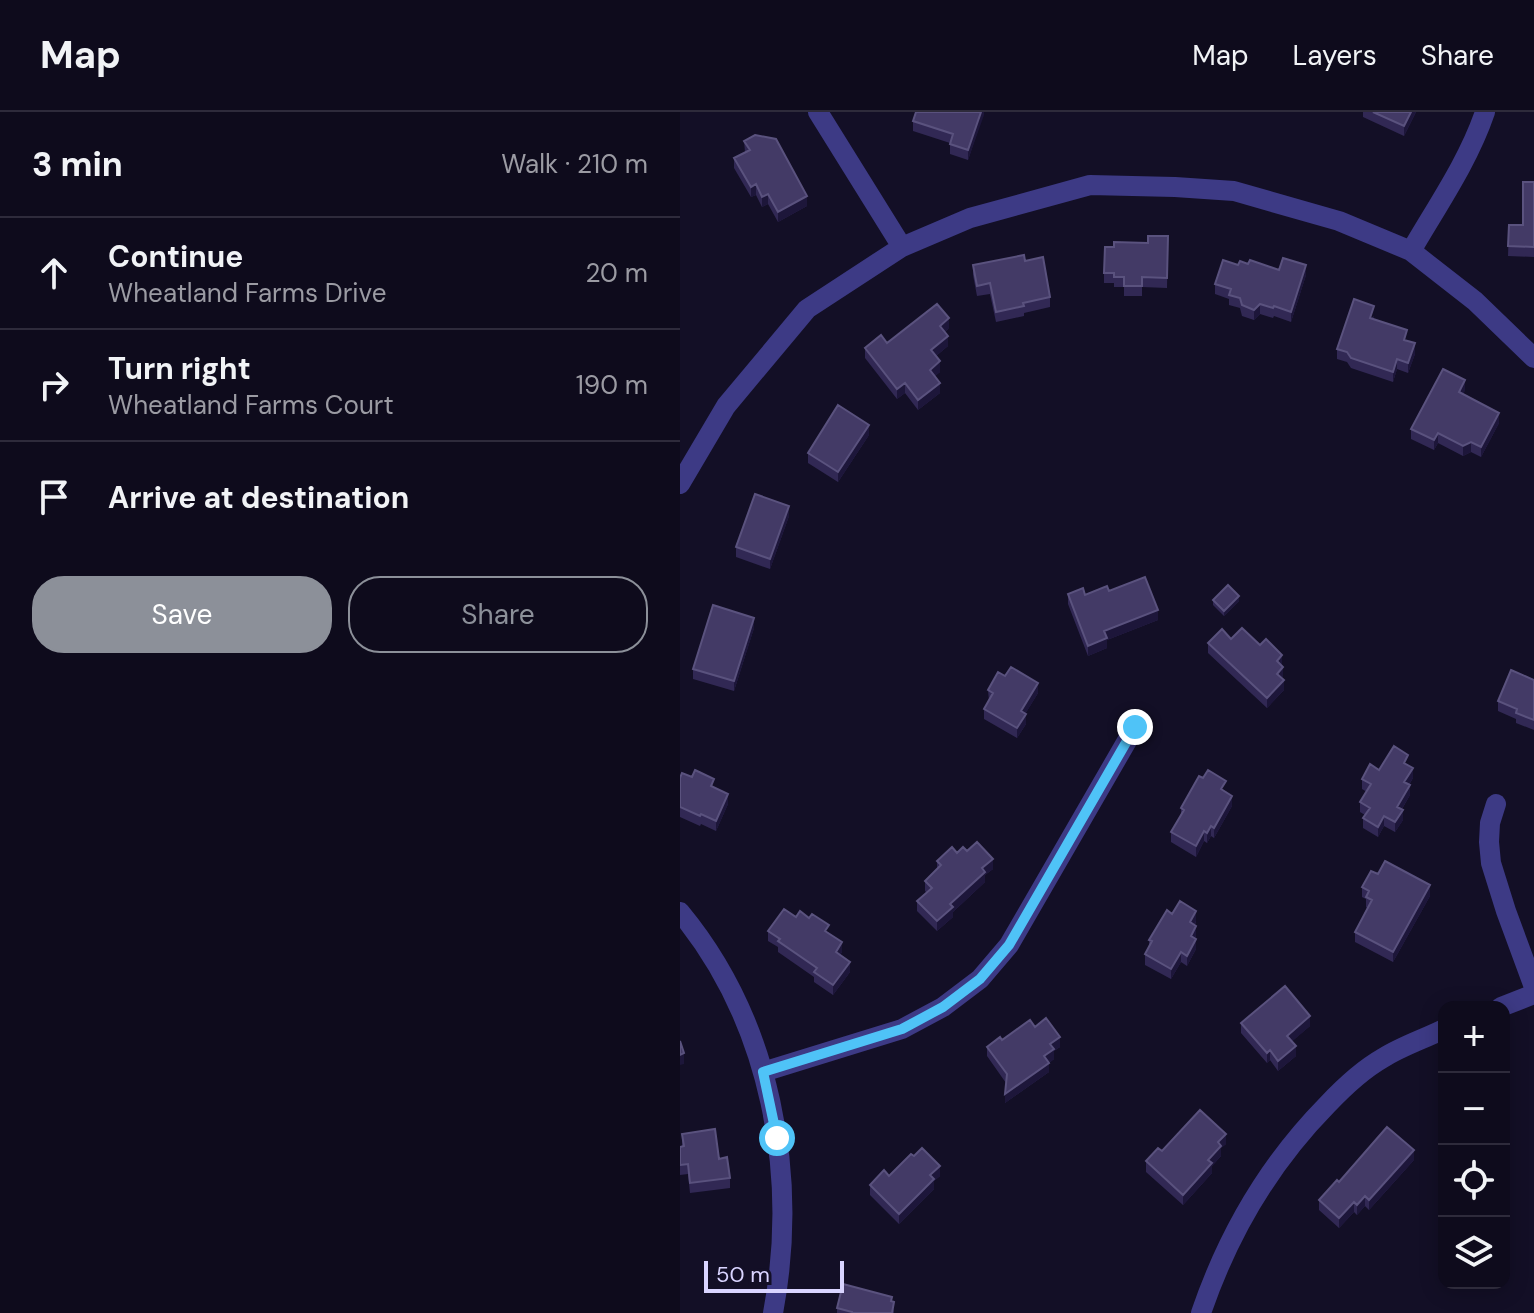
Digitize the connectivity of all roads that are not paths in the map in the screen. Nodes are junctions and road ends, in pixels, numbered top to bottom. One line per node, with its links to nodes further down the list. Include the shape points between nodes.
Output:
1 (818, 112): 3 (street)
2 (1485, 112): 4 (street, via 1460,169)
3 (902, 247): 4 (street, via 970,218 1090,185 1234,191 1339,221); 6 (street, via 807,309 726,406)
4 (1411, 251): 5 (street, via 1475,301)
5 (1534, 358)
6 (680, 483)
7 (1135, 727): 14 (street, via 1009,945 980,979 902,1029)
8 (1496, 804): 10 (street, via 1490,823 1491,863)
9 (680, 912): 14 (street, via 718,963)
10 (1534, 987)
11 (1534, 994): 12 (street)
12 (1510, 1003)
13 (1438, 1032): 16 (street, via 1383,1058 1342,1089 1300,1132 1241,1220)
14 (763, 1072): 15 (street, via 783,1194)
15 (773, 1313)
16 (1201, 1313)

